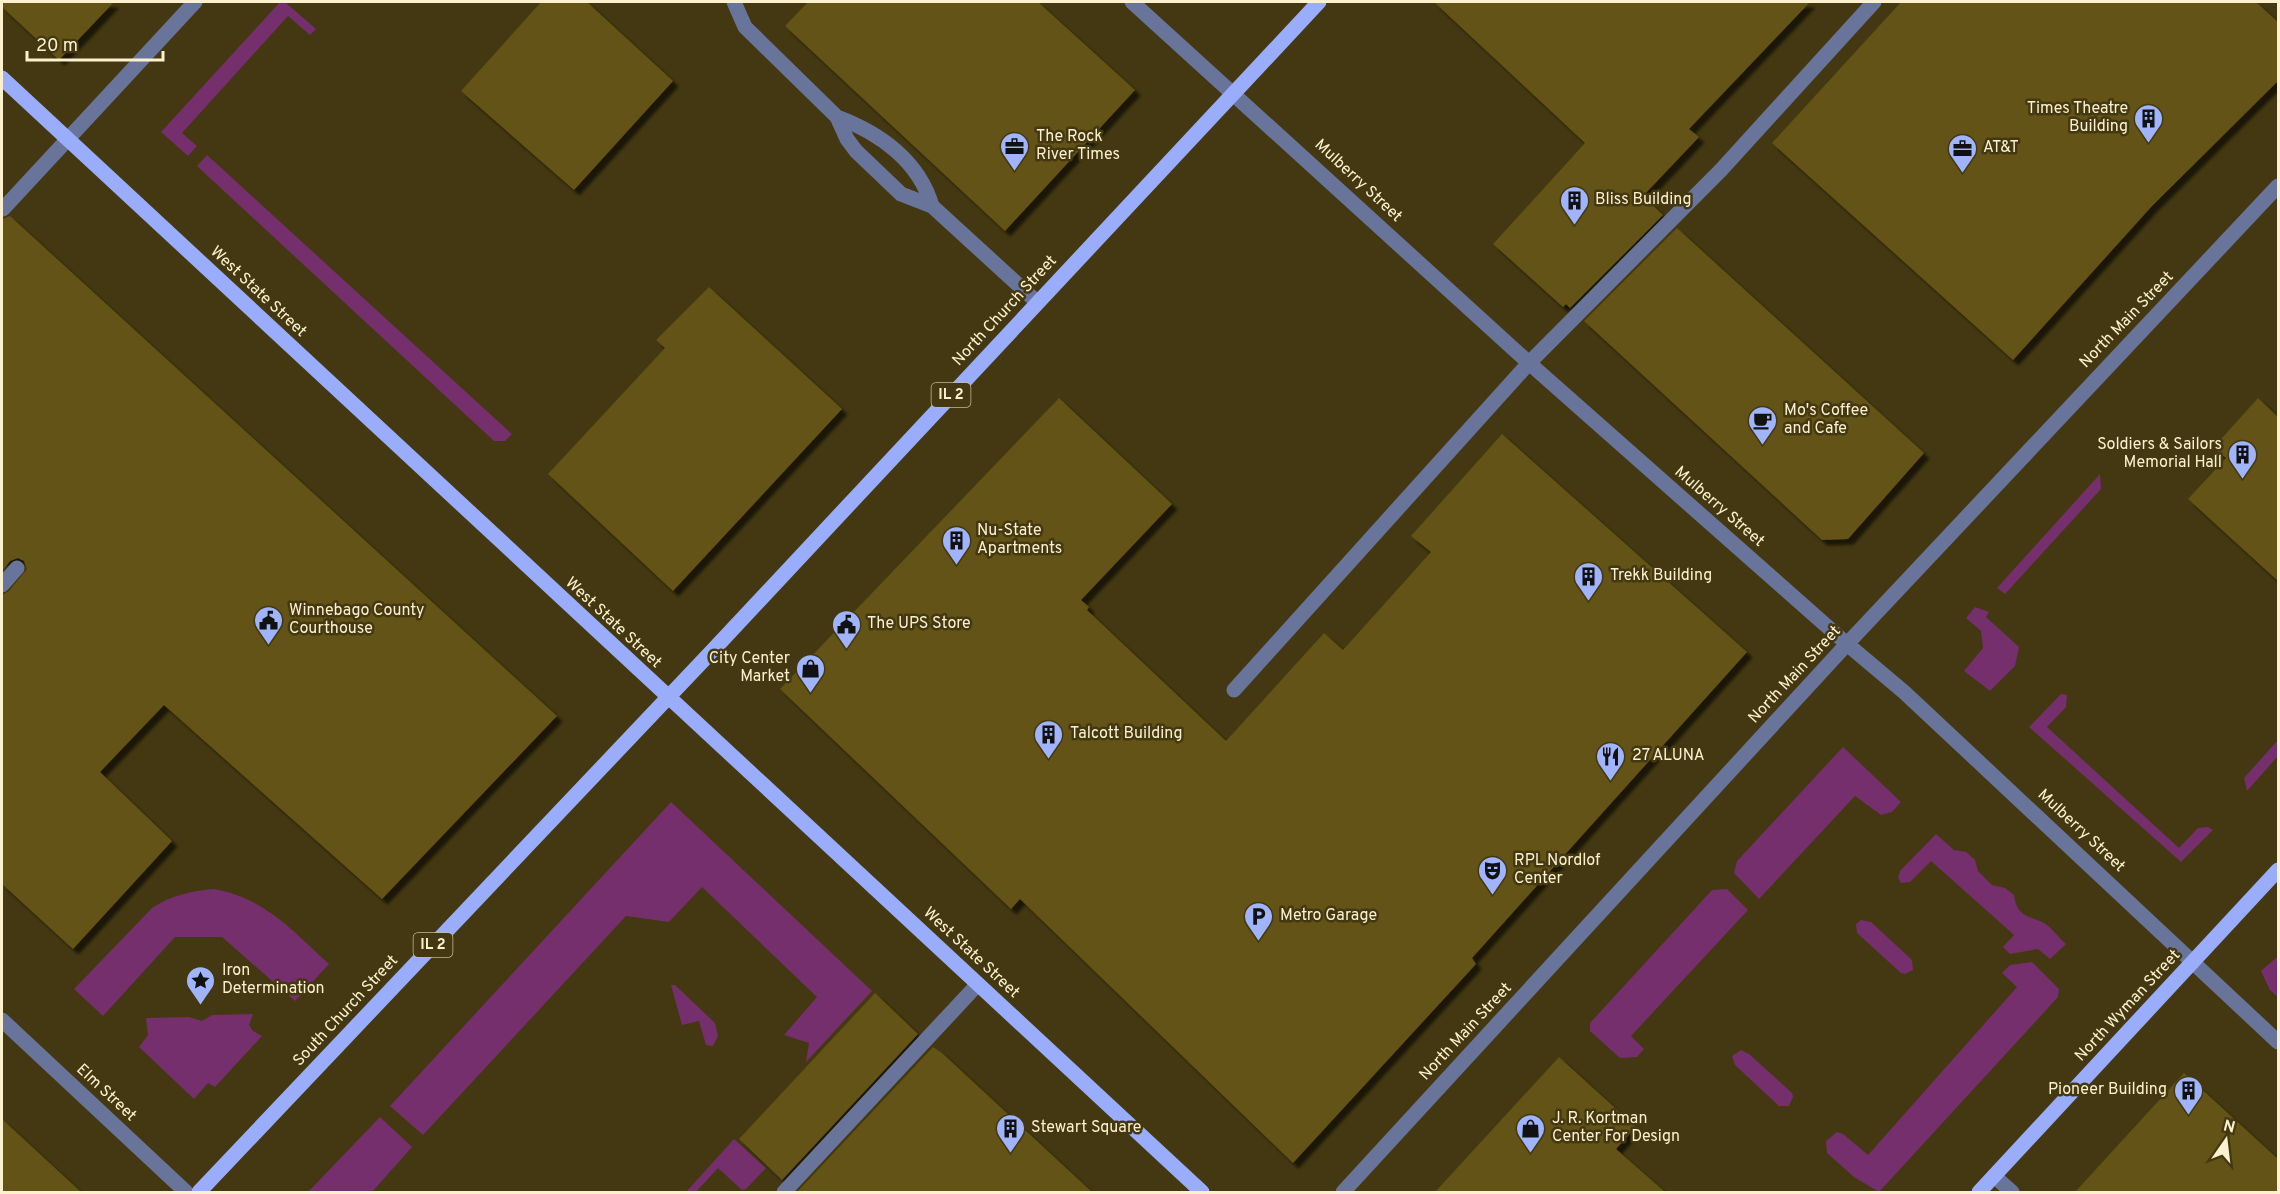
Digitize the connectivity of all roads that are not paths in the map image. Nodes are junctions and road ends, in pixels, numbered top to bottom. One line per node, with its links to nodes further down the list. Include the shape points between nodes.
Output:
1 (195, 2): 9 (street)
2 (734, 2): 8 (street, via 745,27)
3 (1132, 2): 7 (street, Mulberry Street)
4 (1319, 2): 7 (main road, North Church Street / IL 2)
5 (1874, 2): 14 (street, via 1721,171)
6 (2, 78): 9 (main road, West State Street)
7 (1234, 92): 13 (main road, North Church Street / IL 2); 14 (street, Mulberry Street)
8 (837, 117): 11 (street, via 856,152 901,194); 11 (street, via 879,137 913,167 927,188)
9 (67, 139): 12 (street); 19 (main road, West State Street)
10 (2278, 186): 17 (street, North Main Street)
11 (932, 206): 13 (street)
12 (3, 209)
13 (1037, 302): 19 (main road, North Church Street / IL 2)
14 (1529, 363): 17 (street, Mulberry Street); 18 (street)
15 (17, 568): 16 (street)
16 (2, 585)
17 (1847, 644): 21 (street, Mulberry Street, via 1904,692); 30 (street, North Main Street)
18 (1234, 690)
19 (667, 698): 22 (main road, West State Street); 27 (main road, South Church Street / IL 2)
20 (2278, 870): 21 (main road, North Wyman Street)
21 (2194, 962): 24 (street, Mulberry Street); 25 (main road, North Wyman Street)
22 (978, 984): 28 (street); 29 (main road, West State Street)
23 (2, 1020): 26 (street, Elm Street)
24 (2278, 1042)
25 (1994, 1176): 31 (main road, North Wyman Street); 32 (street)
26 (186, 1192)
27 (199, 1192)
28 (784, 1192)
29 (1202, 1192)
30 (1343, 1192)
31 (1979, 1192)
32 (2012, 1192)

